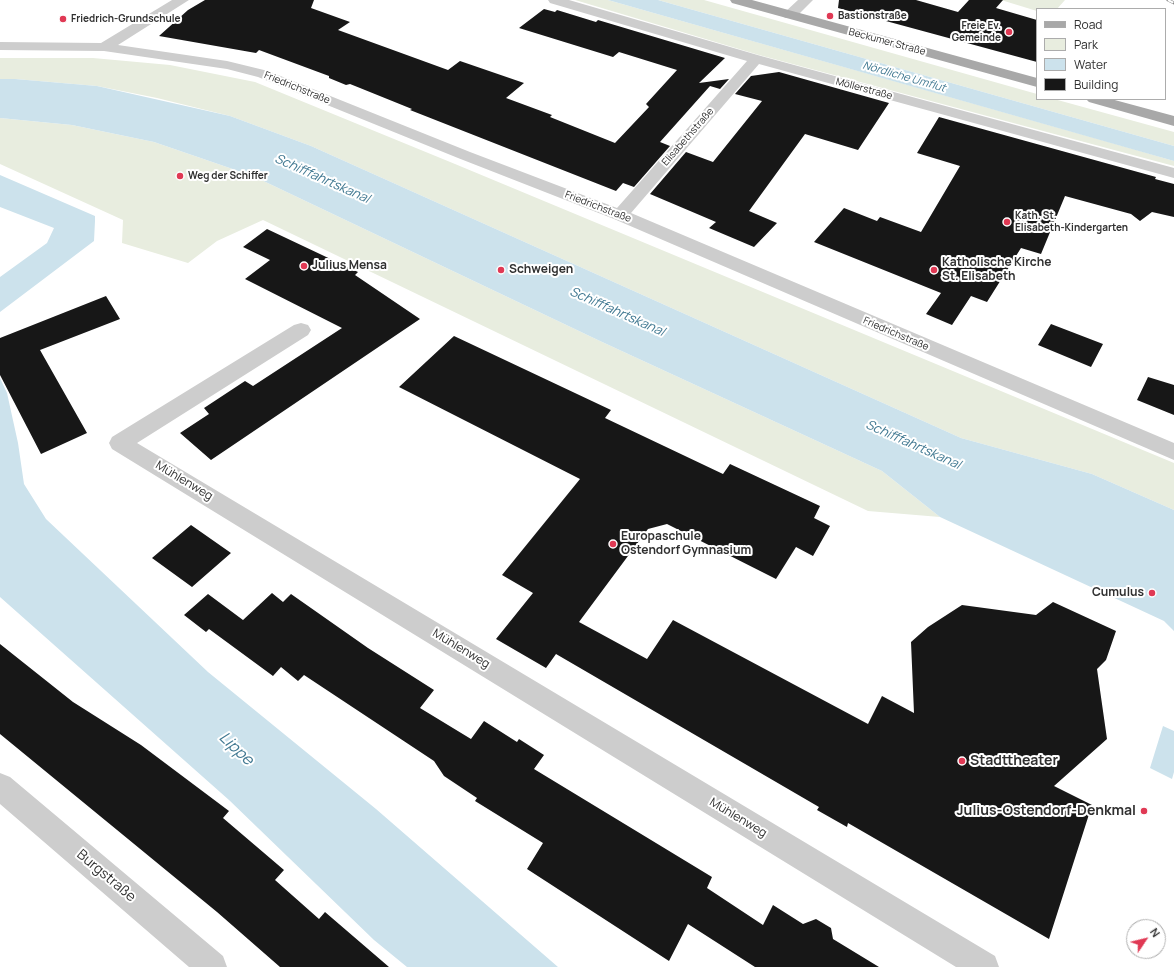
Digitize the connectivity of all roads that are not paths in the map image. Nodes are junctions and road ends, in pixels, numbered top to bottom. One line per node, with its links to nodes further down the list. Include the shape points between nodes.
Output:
1 (182, 0): 7 (street)
2 (555, 0): 8 (street, Möllerstraße)
3 (737, 0): 5 (main road, Beckumer Straße)
4 (806, 0): 5 (street)
5 (790, 15): 9 (main road, Beckumer Straße)
6 (0, 46): 7 (street, Friedrichstraße)
7 (104, 47): 14 (street, Friedrichstraße, via 227,64 263,74)
8 (756, 60): 13 (street, Möllerstraße); 14 (street, Elisabethstraße)
9 (1036, 83)
10 (1102, 100): 11 (main road)
11 (1117, 102): 12 (main road)
12 (1174, 121)
13 (1174, 173)
14 (620, 216): 16 (street, Friedrichstraße)
15 (301, 330): 19 (street, Mühlenweg, via 120,443)
16 (1174, 452)
17 (0, 786): 18 (street, Burgstraße)
18 (212, 967)
19 (984, 967)

